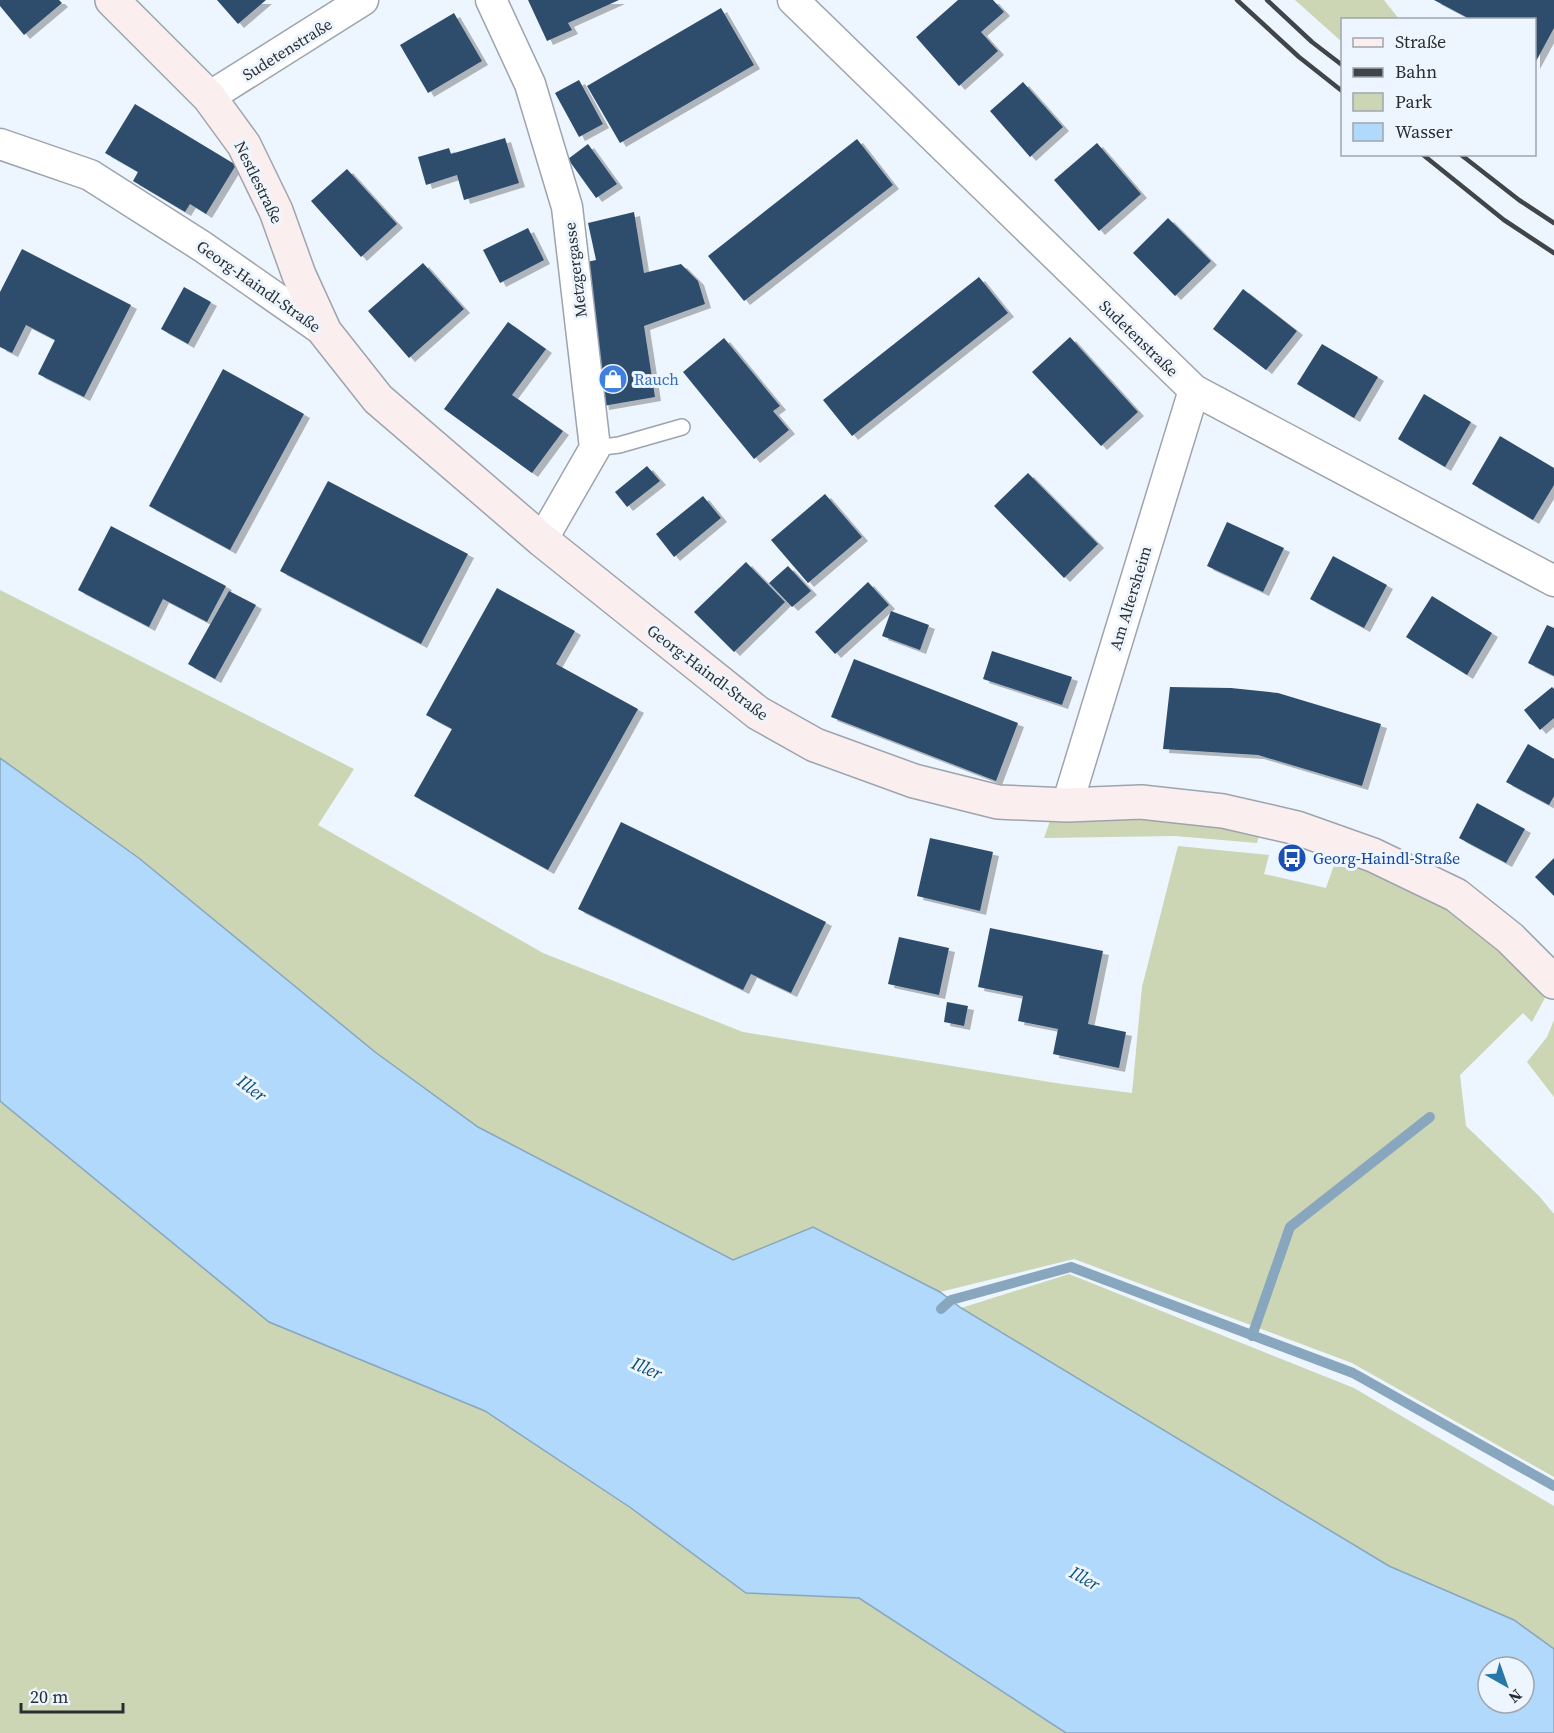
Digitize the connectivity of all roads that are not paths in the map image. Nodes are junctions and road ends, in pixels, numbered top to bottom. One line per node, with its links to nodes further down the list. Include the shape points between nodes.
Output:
1 (112, 0): 5 (street, Nestlestraße)
2 (363, 0): 5 (street, Sudetenstraße)
3 (491, 0): 10 (street, Metzgergasse, via 530,84 567,207)
4 (793, 0): 8 (street, Sudetenstraße)
5 (209, 96): 7 (street, Nestlestraße, via 244,145 276,211)
6 (0, 144): 7 (street, Georg-Haindl-Straße, via 90,175 204,247)
7 (325, 332): 11 (street, Georg-Haindl-Straße, via 378,399)
8 (1194, 390): 12 (street, Sudetenstraße); 13 (street, Am Altersheim)
9 (682, 427): 10 (lane)
10 (595, 448): 11 (street)
11 (542, 540): 13 (street, Georg-Haindl-Straße, via 758,713 815,745 915,781 998,802)
12 (1554, 581)
13 (1067, 805): 14 (street, Georg-Haindl-Straße, via 1141,802 1222,811 1297,828 1373,855 1456,895 1510,938)
14 (1554, 982)

